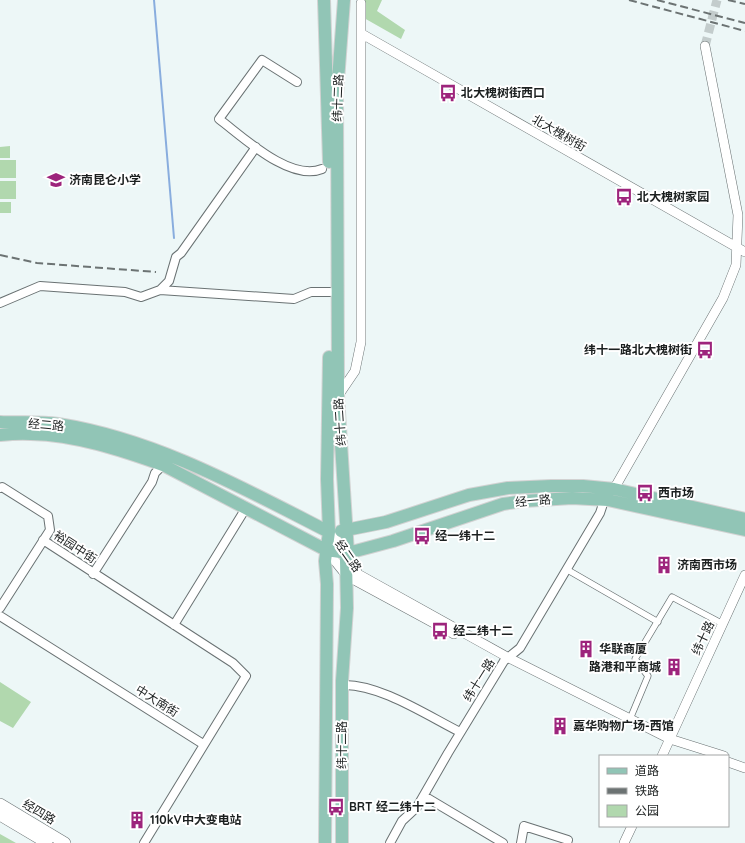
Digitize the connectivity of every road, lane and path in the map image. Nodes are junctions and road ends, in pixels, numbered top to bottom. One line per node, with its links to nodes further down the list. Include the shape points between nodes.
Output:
1 (324, 0): 11 (main road, 纬十二路, via 330,191)
2 (344, 0): 13 (main road, 纬十二路, via 337,94)
3 (361, 3): 4 (street)
4 (362, 34): 9 (street, 北大槐树街); 13 (street, via 361,342 355,371)
5 (705, 46): 9 (street, via 738,215)
6 (297, 82): 7 (street, via 262,60 219,119)
7 (256, 147): 8 (street, via 294,170); 10 (street, via 176,257 169,281)
8 (322, 169)
9 (741, 250): 18 (street, via 724,298)
10 (160, 290): 11 (street, via 294,299 311,292); 12 (street, via 141,296 125,292 40,286)
11 (330, 292): 24 (main road, 纬十二路, via 326,479)
12 (0, 303)
13 (338, 396): 22 (main road, 纬十二路)
14 (0, 422): 24 (main road, 经二路, via 57,424 131,441 210,471)
15 (0, 435): 16 (main road, 经二路, via 31,434 68,438)
16 (163, 465): 20 (main road, 经二路); 29 (street, 裕园中街, via 155,473 152,482)
17 (0, 488): 25 (street, via 48,516 50,530)
18 (614, 489): 19 (street, 纬十一路); 21 (main road, 经一路); 22 (main road, 经一路, via 583,486 508,488 469,495 386,522)
19 (608, 500): 23 (main road, 经一路); 27 (main road, 经一路, via 572,498 503,504); 28 (street, 纬十一路, via 603,504)
20 (246, 508): 26 (main road, 经二路); 36 (street)
21 (745, 520)
22 (347, 530): 24 (main road, 经一路); 27 (main road, 纬十二路)
23 (745, 530)
24 (329, 532): 26 (main road, 纬十二路); 27 (street, 经二路)
25 (43, 540): 29 (street, 裕园中街); 32 (street, 裕园中街)
26 (326, 550): 27 (main road, 经一路); 31 (street, 经二路); 57 (main road, 纬十二路)
27 (348, 553): 31 (main road, 纬十二路); 37 (street, 经二路, via 358,574)
28 (566, 569): 34 (street); 37 (street, 纬十一路, via 520,648)
29 (93, 574): 36 (street)
30 (745, 575): 35 (street, 纬十路)
31 (347, 576): 37 (street, 经二路); 38 (main road, 纬十二路)
32 (0, 608)
33 (0, 616): 42 (street, 中大南街)
34 (658, 622): 35 (street, via 672,597); 39 (street, via 634,660 648,676)
35 (722, 624): 41 (street, 纬十路)
36 (174, 625): 42 (street, via 233,663 246,676)
37 (506, 659): 39 (street, 经二路); 40 (street, 纬十一路); 41 (street, 经二路)
38 (342, 685): 40 (street, via 354,685 399,700); 58 (main road, 纬十二路)
39 (630, 719): 41 (street, 经二路)
40 (460, 732): 50 (street, 纬十一路)
41 (669, 741): 43 (street, 纬十路); 44 (street, 经二路); 45 (street, 经二路)
42 (203, 744): 56 (street)
43 (662, 755)
44 (706, 755)
45 (720, 755)
46 (729, 757): 48 (street)
47 (729, 762): 49 (street)
48 (745, 763)
49 (745, 768)
50 (424, 796): 59 (street, 纬十一路, via 418,807 402,821); 60 (street)
51 (0, 804): 55 (main road, 经四路)
52 (0, 815): 54 (main road, 经四路)
53 (632, 827): 63 (street)
54 (44, 842)
55 (65, 843)
56 (144, 843)
57 (325, 843)
58 (342, 843)
59 (390, 843)
60 (503, 843)
61 (520, 843): 62 (street, via 524,826 568,840)
62 (566, 843)
63 (624, 843)

